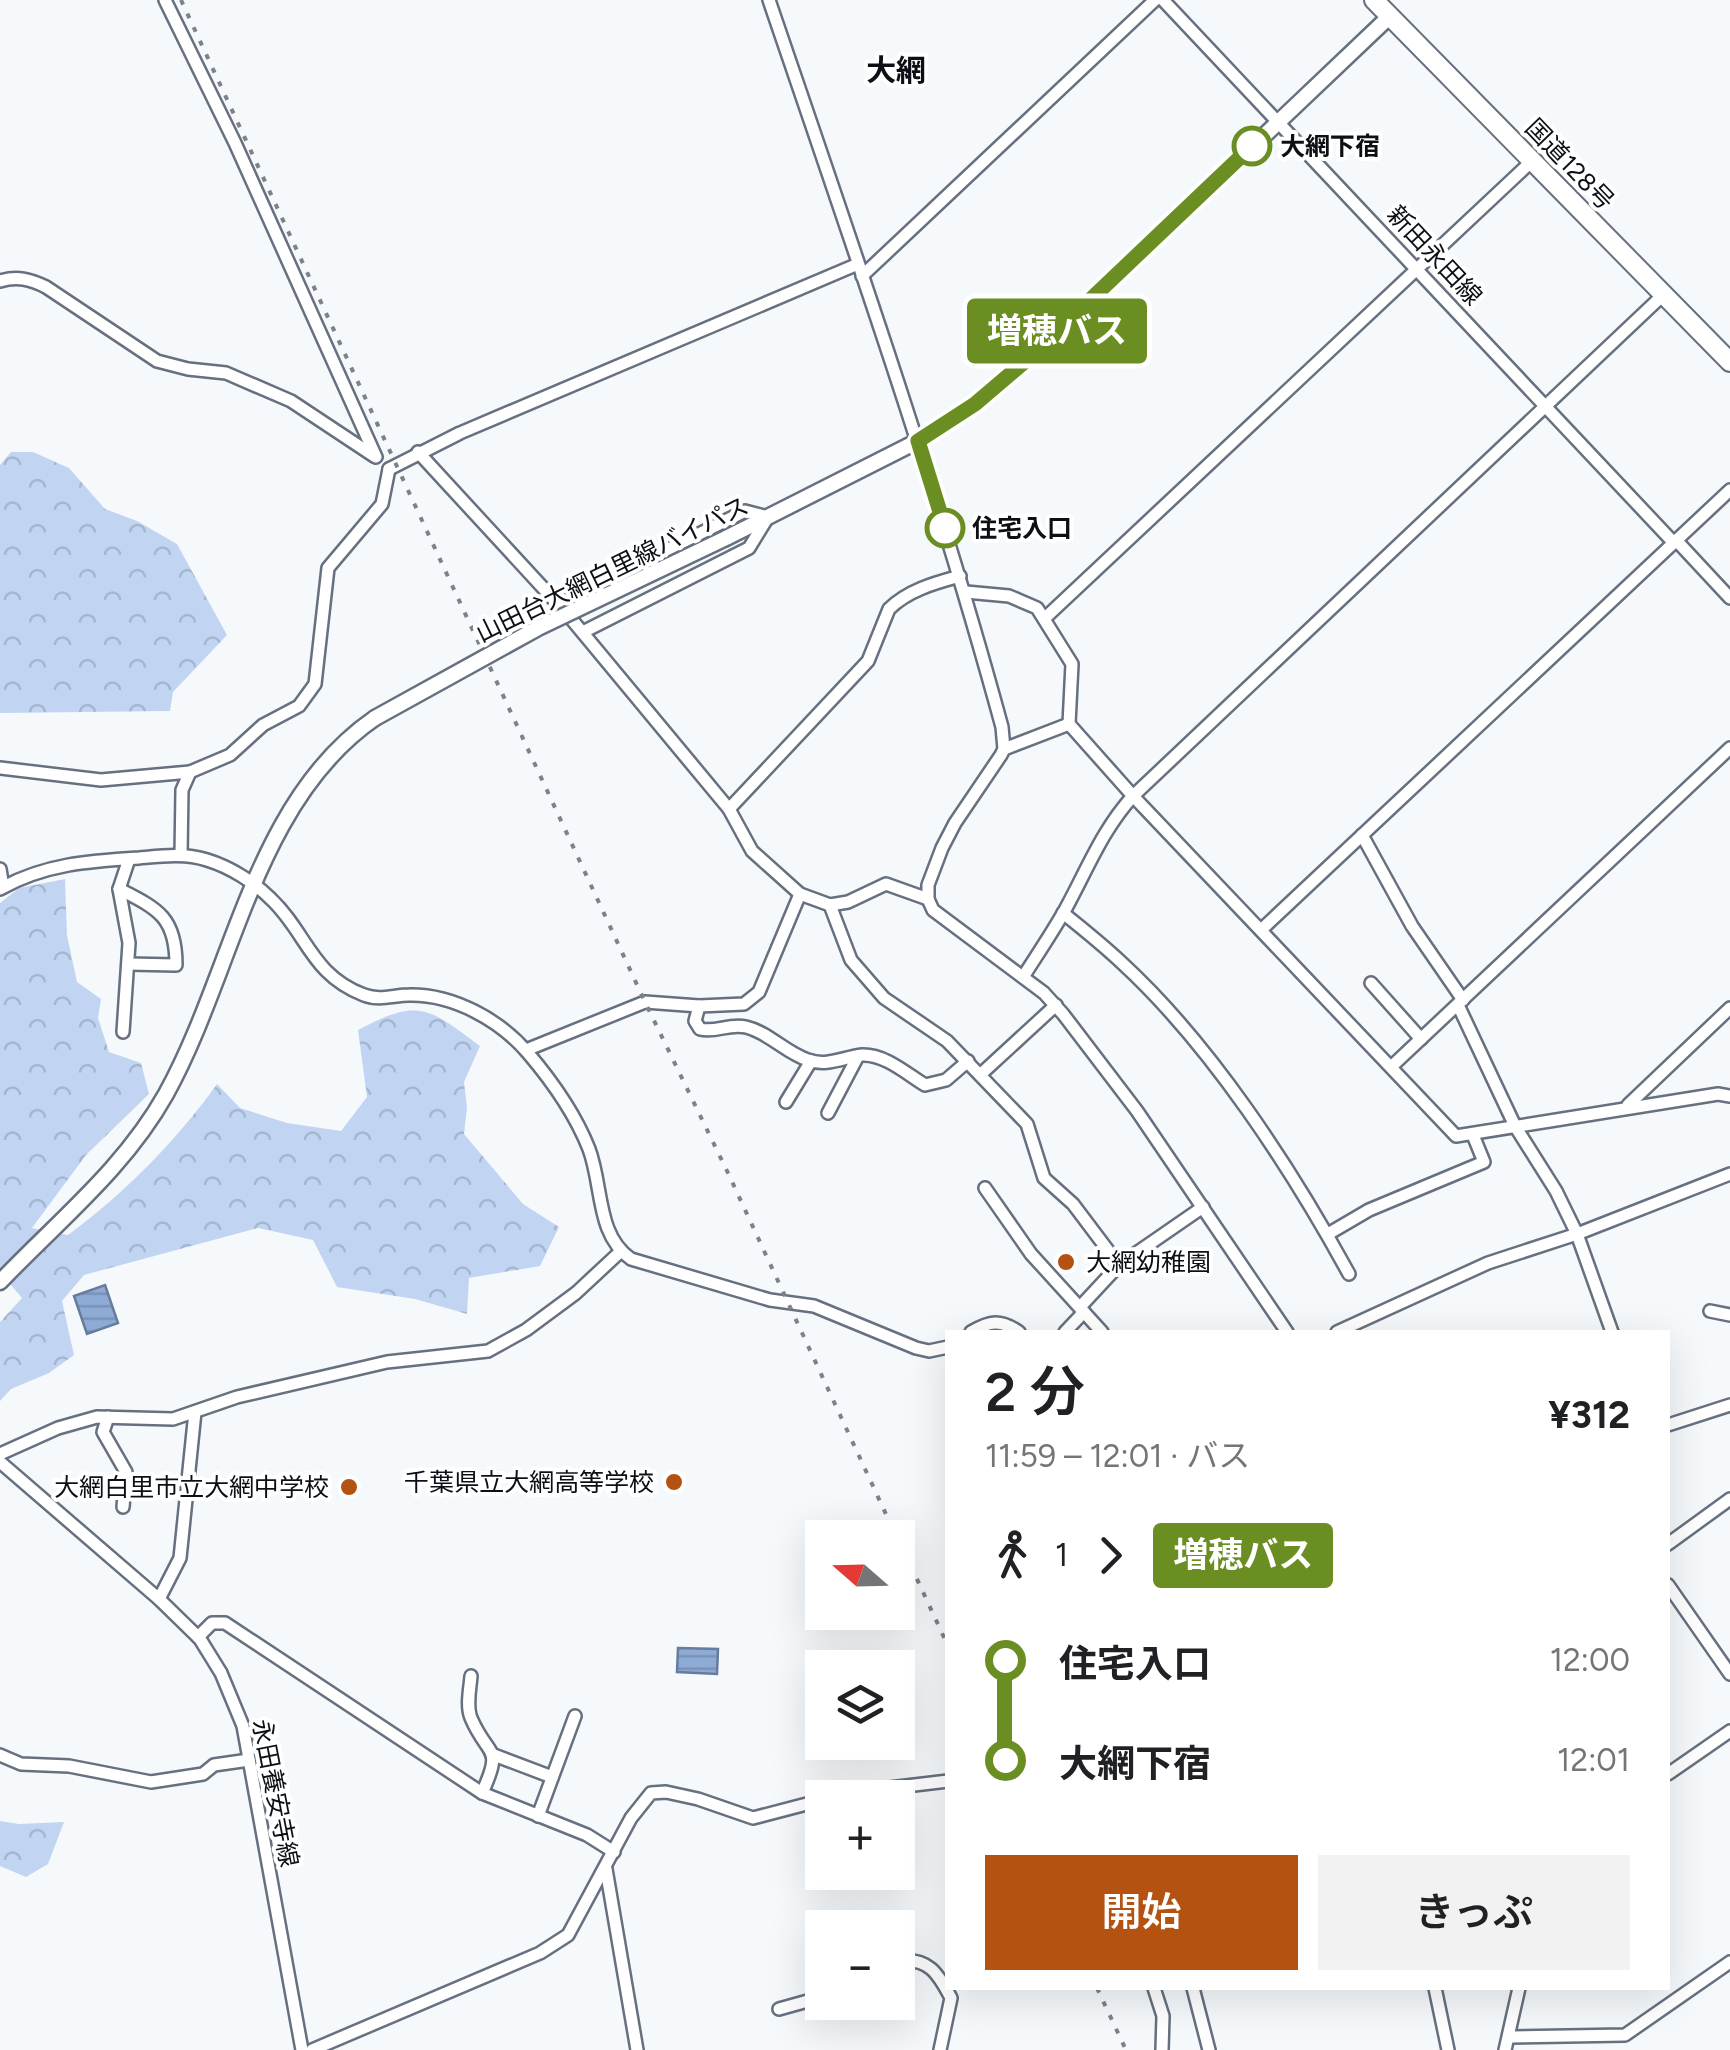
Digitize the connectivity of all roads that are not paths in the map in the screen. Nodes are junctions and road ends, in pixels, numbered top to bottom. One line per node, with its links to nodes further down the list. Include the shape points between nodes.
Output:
1 (165, 0): 16 (street)
2 (769, 0): 9 (street)
3 (1159, 0): 6 (street, 新田永田線); 9 (street)
4 (1374, 0): 5 (highway, 国道128号)
5 (1390, 16): 6 (main road, 山田台大網白里線バイパス); 7 (highway, 国道128号)
6 (1278, 122): 8 (street, 新田永田線); 14 (main road, 山田台大網白里線バイパス, via 1029,358)
7 (1532, 161): 8 (street); 11 (highway, 国道128号)
8 (1416, 268): 13 (street, 新田永田線); 25 (street)
9 (860, 270): 14 (street); 15 (street)
10 (0, 281): 16 (street, via 31,280 46,287 158,361 226,373 290,401)
11 (1663, 295): 12 (highway, 国道128号); 13 (street)
12 (1730, 362)
13 (1547, 408): 20 (street, 新田永田線); 32 (street)
14 (918, 441): 19 (main road, 山田台大網白里線バイパス); 21 (street)
15 (418, 452): 17 (street); 24 (street)
16 (376, 457): 17 (street)
17 (388, 469): 31 (street, via 382,504 328,568 314,684 298,706 263,725 230,755)
18 (1730, 490): 20 (street)
19 (768, 517): 24 (street, via 745,511); 26 (street, via 749,548); 38 (main road, 山田台大網白里線バイパス, bridge, via 538,628 352,734 312,778)
20 (1675, 541): 23 (street, 新田永田線); 34 (street)
21 (960, 576): 22 (street); 33 (street, via 924,587 889,609 868,662)
22 (966, 592): 25 (street, via 1024,600); 29 (street)
23 (1730, 598)
24 (558, 604): 26 (street)
25 (1045, 618): 27 (street, via 1072,664)
26 (583, 632): 33 (street)
27 (1069, 724): 29 (street); 32 (street)
28 (1730, 748): 49 (street)
29 (1004, 749): 42 (street, via 942,848)
30 (0, 768): 31 (street, via 102,780)
31 (190, 772): 35 (street, via 182,790)
32 (1133, 796): 44 (street, via 1094,850); 45 (street)
33 (729, 808): 41 (street, via 752,852)
34 (1362, 835): 45 (street); 49 (street)
35 (181, 855): 36 (street); 38 (street, via 228,868)
36 (128, 859): 39 (street, via 71,862); 40 (street)
37 (0, 869): 39 (street)
38 (252, 885): 55 (street, via 272,900 331,978 366,996 441,998 498,1025); 75 (main road, 山田台大網白里線バイパス, via 213,993 131,1150)
39 (2, 888)
40 (118, 889): 46 (street); 46 (street, via 168,919 176,947 176,965)
41 (800, 894): 43 (street); 51 (street, via 759,992 744,1004)
42 (928, 899): 43 (street, via 886,884); 47 (street, via 932,910)
43 (830, 905): 58 (street, via 851,960 884,998)
44 (1063, 913): 47 (street); 70 (street, via 1123,964 1200,1047)
45 (1261, 930): 59 (street)
46 (128, 964): 53 (street)
47 (1023, 976): 50 (street)
48 (1371, 984): 54 (street)
49 (1461, 1002): 54 (street); 65 (street)
50 (1056, 1005): 60 (street); 69 (street)
51 (698, 1006): 55 (street, via 645,1002); 57 (street, via 700,1029 748,1027)
52 (1730, 1008): 63 (street)
53 (123, 1032)
54 (1420, 1039): 59 (street)
55 (526, 1050): 72 (street, via 588,1146 607,1228)
56 (858, 1056): 57 (street); 58 (street, via 882,1059 926,1085 946,1080); 64 (street)
57 (811, 1061): 62 (street)
58 (968, 1062): 60 (street)
59 (1391, 1067): 66 (street, via 1456,1136)
60 (981, 1074): 73 (street, via 1027,1124 1044,1178)
61 (1730, 1096): 63 (street)
62 (786, 1102)
63 (1626, 1107): 65 (street)
64 (828, 1113)
65 (1516, 1126): 66 (street); 71 (street)
66 (1473, 1135): 70 (street, via 1484,1162)
67 (1730, 1174): 71 (street)
68 (985, 1188): 76 (street, via 1031,1254)
69 (1203, 1207): 73 (street); 83 (street)
70 (1328, 1234): 74 (street)
71 (1577, 1234): 84 (street, via 1488,1262); 85 (street)
72 (620, 1252): 86 (street, via 770,1300 814,1306 916,1348); 88 (street, via 576,1293 498,1347 387,1362)
73 (1119, 1265): 76 (street)
74 (1349, 1274)
75 (0, 1282)
76 (1082, 1310): 81 (street); 82 (street)
77 (1710, 1311): 78 (street)
78 (1730, 1316)
79 (974, 1330): 80 (street, via 988,1322)
80 (1014, 1330)
81 (1067, 1330)
82 (1100, 1330)
83 (1286, 1330)
84 (1346, 1330)
85 (1611, 1330)
86 (945, 1348)
87 (1730, 1405): 90 (street)
88 (195, 1412): 89 (street, via 173,1419); 96 (street, via 180,1558)
89 (108, 1417): 91 (street, via 58,1428); 93 (street, via 103,1432 126,1472)
90 (1670, 1424)
91 (0, 1458): 96 (street, 永田養安寺線)
92 (1730, 1499): 94 (street)
93 (123, 1507)
94 (1670, 1543)
95 (1670, 1588): 98 (street)
96 (160, 1599): 97 (street, 永田養安寺線)
97 (198, 1637): 104 (street, 永田養安寺線, via 231,1692); 109 (street, via 212,1623 225,1622)
98 (1730, 1674)
99 (471, 1676): 103 (street, via 468,1714)
100 (574, 1716): 106 (street)
101 (1730, 1732): 105 (street)
102 (0, 1755): 104 (street, via 21,1764 151,1782)
103 (494, 1755): 106 (street); 109 (street)
104 (249, 1760): 126 (street, 永田養安寺線)
105 (1670, 1773)
106 (552, 1777): 111 (street)
107 (945, 1781): 108 (street)
108 (915, 1785)
109 (482, 1793): 111 (street)
110 (805, 1804): 112 (street, via 753,1818 698,1798 651,1793)
111 (538, 1816): 112 (street)
112 (614, 1852): 113 (street)
113 (606, 1870): 127 (street, via 568,1935 554,1944); 128 (street)
114 (915, 1959): 116 (street)
115 (1730, 1962): 124 (street)
116 (945, 1988)
117 (946, 1990): 129 (street, via 952,1998)
118 (1155, 1990): 130 (street, via 1163,2016)
119 (1194, 1990): 131 (street)
120 (1435, 1990): 132 (street)
121 (1519, 1990): 125 (street)
122 (805, 2002): 123 (street)
123 (778, 2009)
124 (1621, 2035): 125 (street); 133 (street)
125 (1508, 2044)
126 (302, 2050)
127 (312, 2050)
128 (636, 2050)
129 (940, 2050)
130 (1162, 2050)
131 (1209, 2050)
132 (1448, 2050)
133 (1622, 2050)

